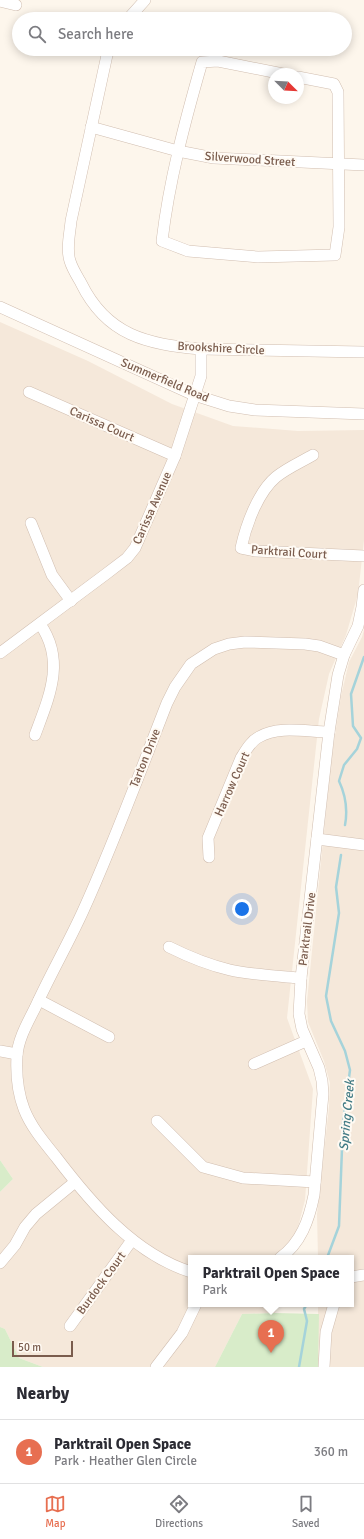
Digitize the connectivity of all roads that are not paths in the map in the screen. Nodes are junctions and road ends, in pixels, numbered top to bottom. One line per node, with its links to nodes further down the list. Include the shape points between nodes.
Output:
1 (145, 0): 4 (street)
2 (0, 2): 3 (street)
3 (16, 5)
4 (134, 12)
5 (107, 56): 8 (street, Brookshire Circle)
6 (268, 71): 9 (street, via 218,61 202,62)
7 (304, 78): 10 (street, via 334,84 338,92)
8 (91, 128): 9 (street, Silverwood Street); 13 (street, Brookshire Circle, via 71,221 69,245 70,260 87,295 113,324 131,335 150,342)
9 (178, 151): 10 (street, Silverwood Street, via 214,158); 10 (street, via 162,241 188,251 242,256 335,256 339,227)
10 (338, 164): 11 (street, Silverwood Street)
11 (364, 165)
12 (0, 307): 16 (street, Summerfield Road)
13 (201, 349): 14 (street, Brookshire Circle); 16 (street, Carissa Avenue, via 200,376)
14 (364, 352)
15 (29, 392): 19 (street, Carissa Court)
16 (194, 395): 17 (street, Summerfield Road, via 229,406 255,410); 19 (street, Carissa Avenue)
17 (364, 414)
18 (313, 455): 21 (street, Parktrail Court, via 276,477 266,488 245,531 240,548)
19 (175, 456): 23 (street, Carissa Avenue, via 135,548)
20 (31, 523): 23 (street, via 52,575)
21 (364, 556)
22 (364, 590): 26 (street, Parktrail Drive, via 358,626)
23 (71, 601): 24 (street, Carissa Avenue)
24 (40, 624): 25 (street, Carissa Avenue); 28 (street, via 52,646 54,658 47,702)
25 (0, 653)
26 (344, 655): 27 (street, Parktrail Drive, via 338,675); 34 (street, Tarton Drive, via 319,646 304,644 245,642 214,649 191,664 167,703 84,910)
27 (329, 732): 29 (street, Parktrail Drive); 31 (street, Harrow Court, via 267,732 257,737 241,758 208,838)
28 (35, 735)
29 (317, 839): 30 (street); 33 (street, Parktrail Drive)
30 (364, 846)
31 (209, 857)
32 (169, 948): 33 (street, via 230,970)
33 (301, 978): 36 (street, Parktrail Drive, via 299,1014)
34 (39, 1000): 35 (street); 38 (street, Tarton Drive, via 24,1031)
35 (109, 1037)
36 (306, 1041): 39 (street); 42 (street, Parktrail Drive, via 318,1068 323,1094)
37 (0, 1051): 38 (street)
38 (17, 1054): 41 (street, Tarton Drive, via 17,1079 24,1108 32,1126)
39 (254, 1064)
40 (157, 1121): 42 (street, via 203,1166 243,1178)
41 (75, 1182): 43 (street, via 98,1209); 45 (street, via 36,1214)
42 (315, 1182): 44 (street, Parktrail Drive, via 311,1212 306,1225)
43 (132, 1240): 46 (street, via 171,1264); 51 (street, Burdock Court)
44 (283, 1255)
45 (0, 1262)
46 (188, 1271)
47 (364, 1275): 48 (street)
48 (354, 1277)
49 (194, 1307): 52 (street, via 182,1332)
50 (333, 1307): 53 (street, via 326,1332)
51 (70, 1326)
52 (156, 1367)
53 (324, 1367)

